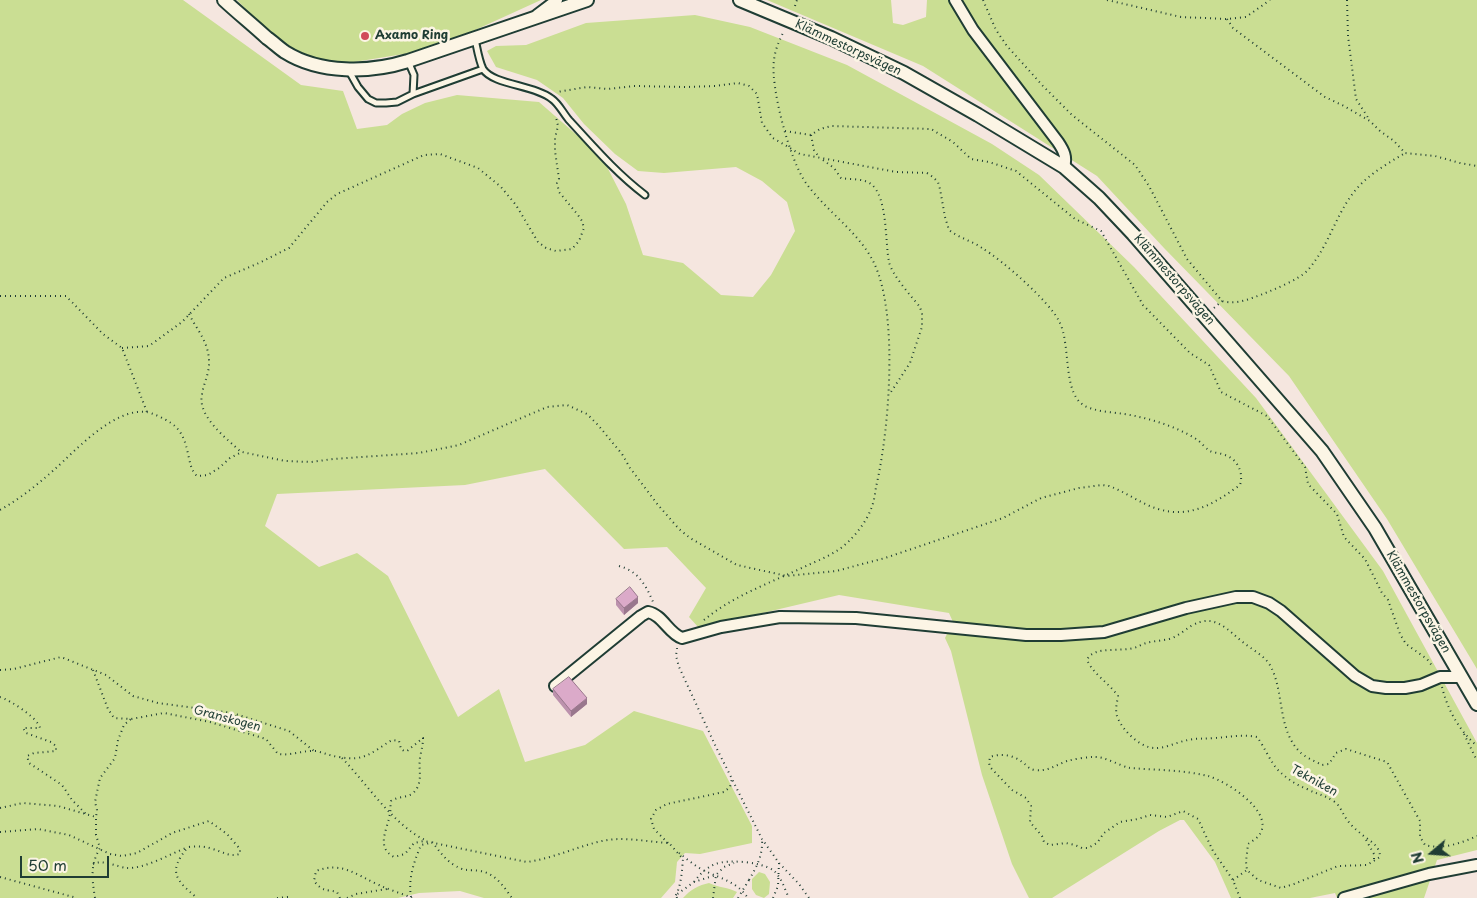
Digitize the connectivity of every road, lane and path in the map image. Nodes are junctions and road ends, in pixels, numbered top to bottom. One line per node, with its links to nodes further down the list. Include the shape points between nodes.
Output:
1 (224, 0): 17 (street, via 285,52 321,66)
2 (557, 0): 12 (street)
3 (587, 0): 12 (street)
4 (740, 0): 28 (street, Klämmestorpsvägen, via 904,73)
5 (797, 0): 11 (path)
6 (955, 0): 28 (street, via 973,30 1063,150)
7 (982, 0): 25 (path, via 1007,46 1043,86 1072,115 1135,165 1187,259 1222,301 1242,302 1277,289 1306,272 1354,192 1371,174)
8 (1107, 0): 13 (path, via 1181,17)
9 (1270, 0): 13 (path, via 1246,17)
10 (1347, 0): 21 (path, via 1356,100)
11 (795, 6)
12 (537, 16): 15 (street)
13 (1227, 19): 21 (path, via 1233,28 1325,98)
14 (784, 29): 22 (path, via 776,52 774,76)
15 (475, 39): 16 (street); 18 (lane)
16 (408, 61): 17 (street, via 380,67); 19 (lane, via 414,75)
17 (348, 68): 19 (lane, via 358,87 376,103 398,102)
18 (483, 69): 19 (lane); 20 (lane, via 494,78 534,89)
19 (413, 94)
20 (552, 99): 24 (path, via 558,92 587,87 686,88 738,83 749,86 757,94 762,123 773,138); 29 (lane, via 612,166); 31 (path, via 558,126 555,151 558,192 584,228 579,242 572,249 556,251 538,242 516,205 478,168 440,154 424,155 337,194 289,248 224,278)
21 (1370, 121): 25 (path)
22 (786, 131): 23 (path); 24 (path)
23 (811, 135): 26 (path, via 814,150); 45 (path, via 831,126 931,129 953,142 971,159 1016,171 1075,219 1101,231 1143,304 1190,353 1210,365 1221,392 1267,416 1305,467 1308,484 1337,514 1344,537 1365,560 1388,600 1406,644 1427,659)
24 (791, 149): 26 (path); 33 (path, via 805,181 870,254 875,266 885,302)
25 (1405, 153): 27 (path)
26 (820, 158): 33 (path, via 841,178 872,184 882,204 891,266 920,307 922,327 910,363); 38 (path, via 896,172 927,173 933,177 938,182 949,230 982,248 1013,271 1058,318 1065,338 1072,391 1077,400 1087,407 1176,428 1210,451 1235,460 1242,479 1240,485 1203,509 1170,512 1109,486 1079,488 1041,498 1003,518 885,558 836,571)
27 (1477, 166)
28 (1064, 167): 44 (street, Klämmestorpsvägen, via 1133,234 1322,451 1376,528)
29 (644, 195)
30 (0, 296): 32 (path, via 66,296 102,334)
31 (189, 314): 32 (path, via 149,346); 35 (path, via 207,345 210,361 200,402 202,411)
32 (122, 348): 34 (path)
33 (889, 395): 38 (path, via 881,467 871,509 862,526 837,550)
34 (147, 412): 35 (path, via 172,423 183,436 193,473 197,476 208,475); 36 (path, via 115,420 88,438 23,497)
35 (242, 452): 38 (path, via 285,461 311,462 419,453 459,445 547,407 567,405 587,414 598,425 658,505 690,538 737,564)
36 (0, 510)
37 (619, 566): 39 (path, via 634,572 642,580)
38 (787, 576): 40 (path, via 714,611)
39 (657, 616): 41 (street); 46 (street, via 648,612 641,616)
40 (701, 622)
41 (682, 638): 45 (street, via 721,627 780,617 856,618 1026,635 1078,634 1104,632 1224,598 1253,597 1281,611 1355,676 1372,686 1405,688); 57 (path, via 676,656 679,667)
42 (0, 670): 43 (path, via 61,657)
43 (93, 670): 49 (path, via 106,675 133,696 158,703); 50 (path, via 114,718)
44 (1461, 677): 45 (street); 48 (street, Klämmestorpsvägen)
45 (1440, 678): 51 (path, via 1446,704)
46 (555, 686)
47 (0, 697): 60 (path, via 9,700 39,724 40,728 23,728 26,733 56,746 56,751 27,756 29,763 62,785)
48 (1477, 704)
49 (232, 713): 52 (path); 54 (path, via 289,731)
50 (131, 718): 52 (path, Granskogen, via 164,713); 61 (path, via 124,725 115,758 100,778 95,802)
51 (1463, 732): 53 (path); 56 (path)
52 (252, 734): 54 (path, Granskogen, via 266,739 278,754)
53 (1477, 746)
54 (314, 751): 55 (path, Granskogen)
55 (340, 757): 59 (path); 59 (path, Granskogen, via 363,757 392,740 399,741 401,749 407,751 423,738 418,787 413,793 391,801)
56 (1477, 761)
57 (732, 779): 64 (path); 67 (path, via 730,788 724,792 667,804 656,810 651,819 654,829)
58 (0, 808): 60 (path, via 23,804 58,806)
59 (391, 812): 66 (path, via 401,825); 66 (path, via 383,839 388,854 400,857 414,843)
60 (87, 815): 61 (path)
61 (96, 817): 69 (path)
62 (0, 832): 69 (path, via 38,829 69,835)
63 (1477, 836): 65 (path, Tekniken, via 1441,847 1425,845 1420,837 1420,820 1387,762 1346,749 1336,753 1329,764 1322,765 1299,752 1286,731 1274,676 1267,660 1218,622 1193,624 1166,640 1089,655 1086,660 1092,670 1118,696 1118,717 1137,742 1158,748 1199,738 1257,737 1276,768 1292,782 1335,803)
64 (762, 839): 72 (path); 74 (path)
65 (1365, 839): 70 (path, via 1374,854); 70 (path, Tekniken, via 1380,851 1380,857)
66 (432, 843): 67 (path, via 527,862 602,841 622,839); 92 (path, via 421,845 415,859 409,887); 93 (path, via 443,858 453,864 466,871 481,871 492,876)
67 (669, 843): 76 (path); 84 (path, via 683,859)
68 (188, 847): 69 (path, via 215,849 233,856 240,854 240,849 228,834 209,821 172,834 137,853 122,856); 73 (path, via 129,868 98,862); 87 (path, via 177,860 176,872 180,883)
69 (100, 848): 73 (path)
70 (1374, 861): 77 (path, via 1367,865 1338,866 1281,888 1258,880)
71 (739, 862): 74 (path); 76 (path, via 716,864); 78 (path, via 724,867)
72 (779, 863): 80 (path); 99 (path)
73 (93, 864): 86 (path, via 91,876)
74 (758, 864): 80 (path, via 774,870); 95 (path, bridge)
75 (1477, 865): 101 (street, via 1429,874)
76 (703, 870): 78 (path); 82 (path)
77 (1248, 870): 81 (path); 81 (path, via 1248,844 1260,834 1263,823 1252,805 1218,780 1195,773 1130,768 1097,756 1037,771 1003,754 990,757 990,766 1012,790 1026,798 1031,806 1030,822 1044,842 1088,848 1120,822 1150,815 1167,817 1184,811 1198,819 1213,851)
78 (716, 875): 82 (path); 94 (path); 96 (path, via 738,886)
79 (0, 876): 85 (path)
80 (778, 876): 97 (path, via 778,886); 98 (path)
81 (1233, 880): 100 (path)
82 (694, 882): 84 (path)
83 (389, 889): 90 (path, via 341,867 316,872 314,880 318,886 322,890 337,892); 91 (path); 92 (path)
84 (676, 897)
85 (78, 898)
86 (95, 898)
87 (197, 898)
88 (277, 898): 89 (path)
89 (291, 898)
90 (340, 898)
91 (347, 898)
92 (411, 898)
93 (512, 898)
94 (713, 898)
95 (738, 898)
96 (748, 898)
97 (772, 898)
98 (789, 898)
99 (809, 898)
100 (1240, 898)
101 (1344, 898)

